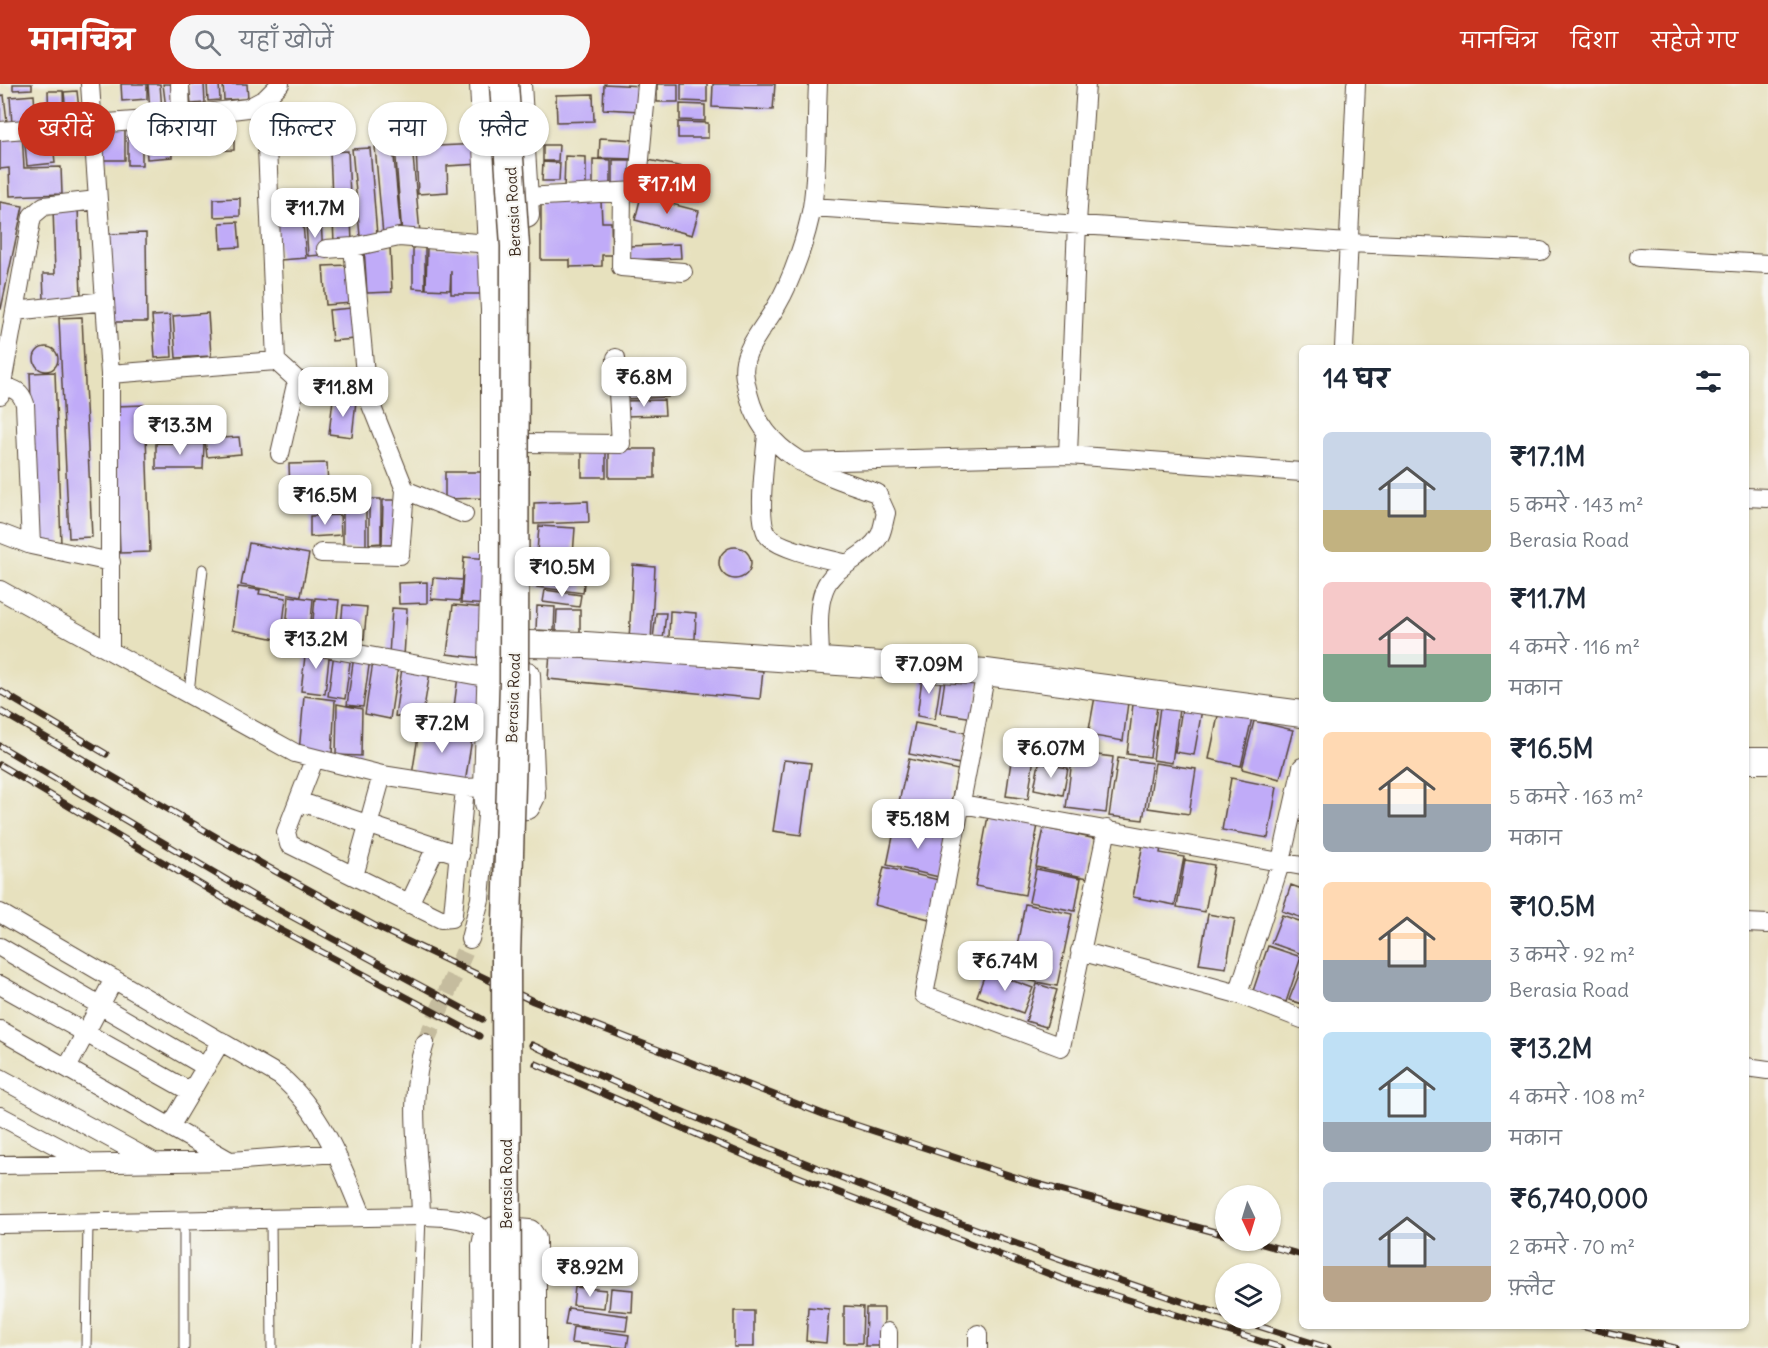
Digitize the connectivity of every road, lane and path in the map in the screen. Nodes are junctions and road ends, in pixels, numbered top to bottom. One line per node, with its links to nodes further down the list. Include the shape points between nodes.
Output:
1 (90, 84): 12 (street)
2 (180, 84): 13 (street)
3 (280, 84): 11 (street)
4 (483, 84): 24 (street)
5 (504, 84): 123 (main road, Berasia Road, bridge, via 515,246 514,683 506,956)
6 (518, 84): 19 (street)
7 (647, 84): 18 (street, via 637,191)
8 (818, 84): 21 (street)
9 (1086, 84): 22 (street)
10 (1356, 84): 23 (street)
11 (265, 99): 14 (street); 35 (street)
12 (91, 102)
13 (181, 102)
14 (237, 109)
15 (18, 129): 16 (street)
16 (0, 131)
17 (94, 156): 20 (street)
18 (622, 193): 19 (street); 30 (street, via 621,267)
19 (525, 197): 41 (street)
20 (97, 200): 31 (street); 32 (street, via 36,210 30,223)
21 (812, 207): 22 (street); 40 (street, via 779,303 748,352 743,374 752,406)
22 (1077, 223): 23 (street); 43 (street)
23 (1349, 243): 27 (street); 33 (street)
24 (491, 244): 25 (street, via 399,237); 62 (street, via 494,530)
25 (353, 247): 26 (street); 39 (street)
26 (326, 249)
27 (1541, 251)
28 (1639, 257): 29 (street)
29 (1768, 264)
30 (683, 272)
31 (105, 301): 32 (street); 36 (street)
32 (15, 310): 38 (street)
33 (1344, 345)
34 (616, 358): 41 (street, via 621,444)
35 (276, 361): 36 (street); 37 (street)
36 (110, 374): 53 (street)
37 (297, 380): 39 (street); 42 (street)
38 (1, 390): 51 (street, via 14,388 22,394 25,404)
39 (367, 395): 46 (street)
40 (767, 433): 44 (street); 54 (street, via 762,522 768,536 780,544)
41 (525, 443): 58 (street)
42 (280, 454)
43 (1068, 455): 44 (street); 45 (street)
44 (800, 462): 54 (street, via 877,494 886,513 879,536)
45 (1299, 472)
46 (405, 490): 49 (street); 52 (street, via 400,555)
47 (1749, 497): 48 (street)
48 (1768, 498)
49 (464, 514)
50 (0, 533): 51 (street)
51 (31, 545): 53 (street)
52 (321, 553)
53 (111, 562): 59 (street)
54 (847, 564): 60 (street, via 834,574 824,590)
55 (203, 569): 63 (lane)
56 (0, 590): 59 (street)
57 (304, 644): 62 (street)
58 (526, 644): 60 (street); 70 (street, via 532,796 527,806 498,807)
59 (110, 648): 63 (street)
60 (820, 660): 61 (street)
61 (986, 672): 64 (street); 72 (street)
62 (490, 678): 70 (street)
63 (189, 692): 65 (street, via 279,745)
64 (1299, 714)
65 (314, 760): 68 (street); 71 (street)
66 (1749, 760): 67 (street)
67 (1768, 760)
68 (382, 775): 70 (street); 73 (street)
69 (1299, 780): 77 (street)
70 (480, 793): 76 (street); 84 (street, via 480,899)
71 (298, 801): 73 (street); 79 (street, via 286,832 289,844)
72 (962, 804): 74 (street); 86 (street, via 924,994 1061,1047)
73 (368, 824): 75 (street); 79 (street)
74 (1107, 829): 77 (street); 86 (street)
75 (436, 847): 76 (street); 80 (street)
76 (460, 855): 80 (street, via 451,918 441,919)
77 (1281, 861): 78 (street); 89 (street)
78 (1299, 865)
79 (354, 876): 80 (street)
80 (409, 904)
81 (0, 913): 87 (street)
82 (1749, 922): 83 (street)
83 (1768, 924)
84 (471, 939)
85 (0, 947): 90 (street)
86 (1080, 951): 89 (street)
87 (114, 979): 90 (street); 94 (street)
88 (0, 985): 93 (street)
89 (1238, 994): 91 (street)
90 (100, 1006): 93 (street); 96 (street)
91 (1299, 1018)
92 (0, 1030): 98 (street)
93 (85, 1033): 98 (street); 101 (street)
94 (221, 1041): 96 (street); 106 (street, via 296,1089)
95 (425, 1043): 111 (street, via 417,1065 415,1108)
96 (206, 1066): 101 (street)
97 (1749, 1067): 99 (street)
98 (67, 1068): 103 (street)
99 (1768, 1070)
100 (0, 1078): 109 (street)
101 (191, 1092): 103 (street)
102 (0, 1116): 104 (street)
103 (170, 1127): 107 (street)
104 (22, 1128): 105 (street); 108 (street)
105 (0, 1134)
106 (336, 1153): 107 (street); 112 (street)
107 (231, 1161): 109 (street)
108 (90, 1163): 109 (street); 110 (street)
109 (156, 1163)
110 (0, 1165)
111 (422, 1216): 112 (street); 117 (street, via 459,1217); 121 (lane)
112 (363, 1217): 113 (street)
113 (271, 1218): 114 (street); 120 (lane)
114 (184, 1220): 115 (street); 119 (lane)
115 (88, 1222): 116 (street); 118 (lane)
116 (0, 1224)
117 (491, 1233): 122 (street, via 485,1246); 124 (street, via 529,1233 532,1239)
118 (86, 1348)
119 (184, 1348)
120 (272, 1348)
121 (416, 1348)
122 (486, 1348)
123 (507, 1348)
124 (533, 1348)

